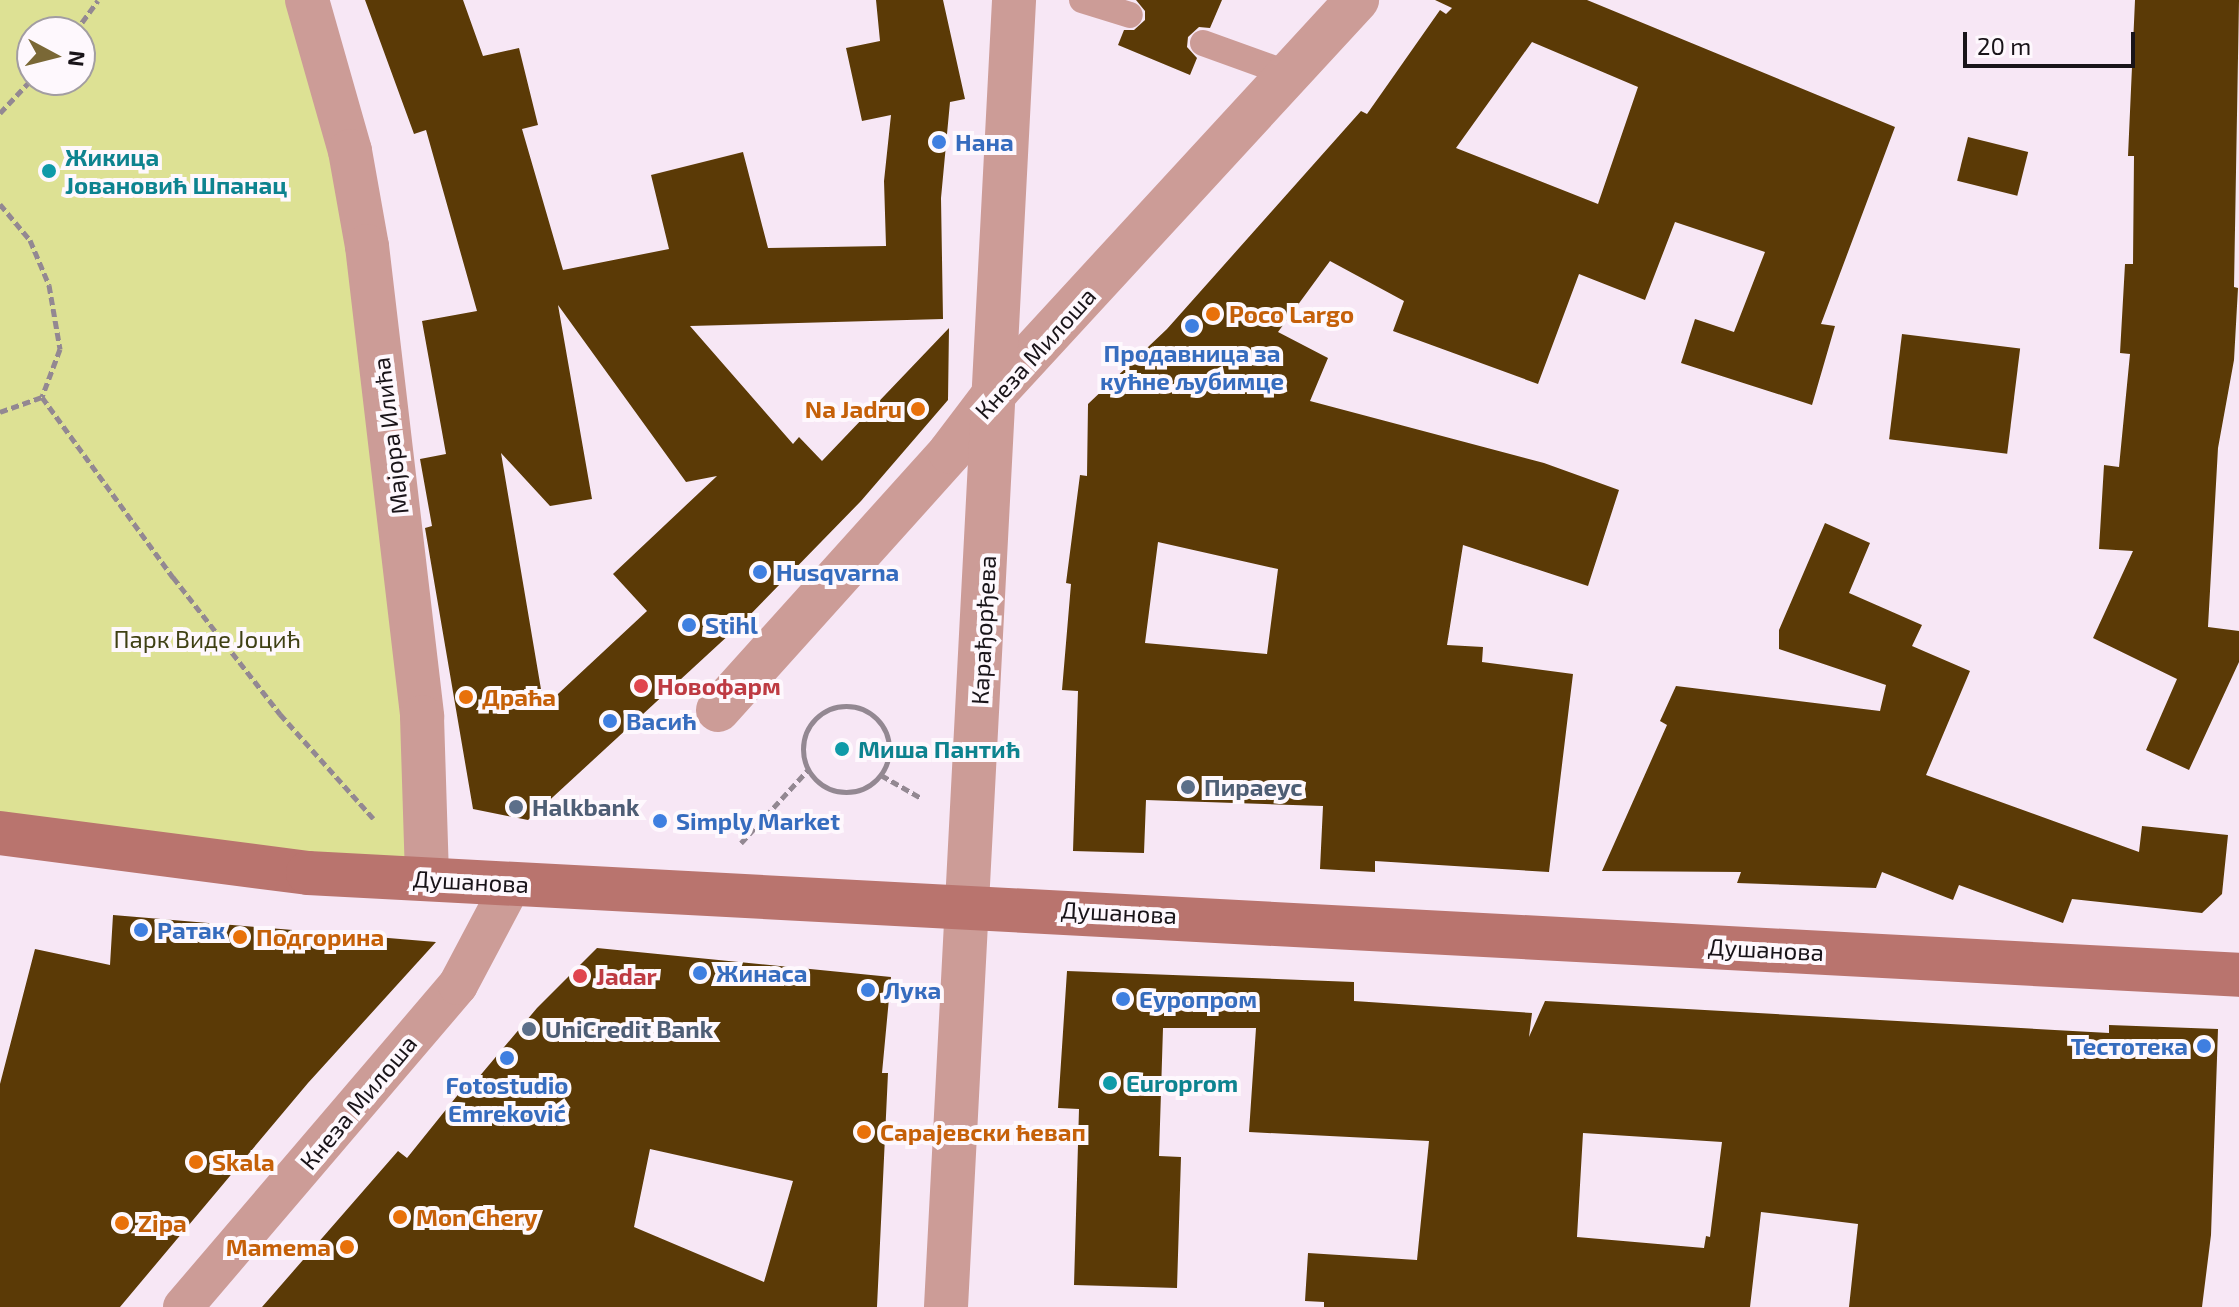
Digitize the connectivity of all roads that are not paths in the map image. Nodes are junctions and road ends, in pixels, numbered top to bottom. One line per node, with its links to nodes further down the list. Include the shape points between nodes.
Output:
1 (307, 0): 11 (street, Мајора Илића, via 350,151 367,246 422,717)
2 (1014, 0): 8 (street, Карађорђева)
3 (1082, 0): 5 (lane)
4 (1357, 0): 7 (street, Кнеза Милоша)
5 (1130, 15)
6 (1203, 43): 7 (lane)
7 (1289, 74): 8 (street, Кнеза Милоша)
8 (994, 394): 9 (street, Кнеза Милоша, via 950,452); 13 (street, Карађорђева)
9 (718, 710)
10 (0, 833): 11 (main road, Душанова, via 308,873)
11 (427, 879): 12 (main road, Душанова)
12 (512, 883): 13 (main road, Душанова); 15 (street, Кнеза Милоша, via 458,985)
13 (968, 904): 14 (main road, Душанова); 16 (street, Карађорђева)
14 (2239, 975)
15 (183, 1307)
16 (946, 1307)

